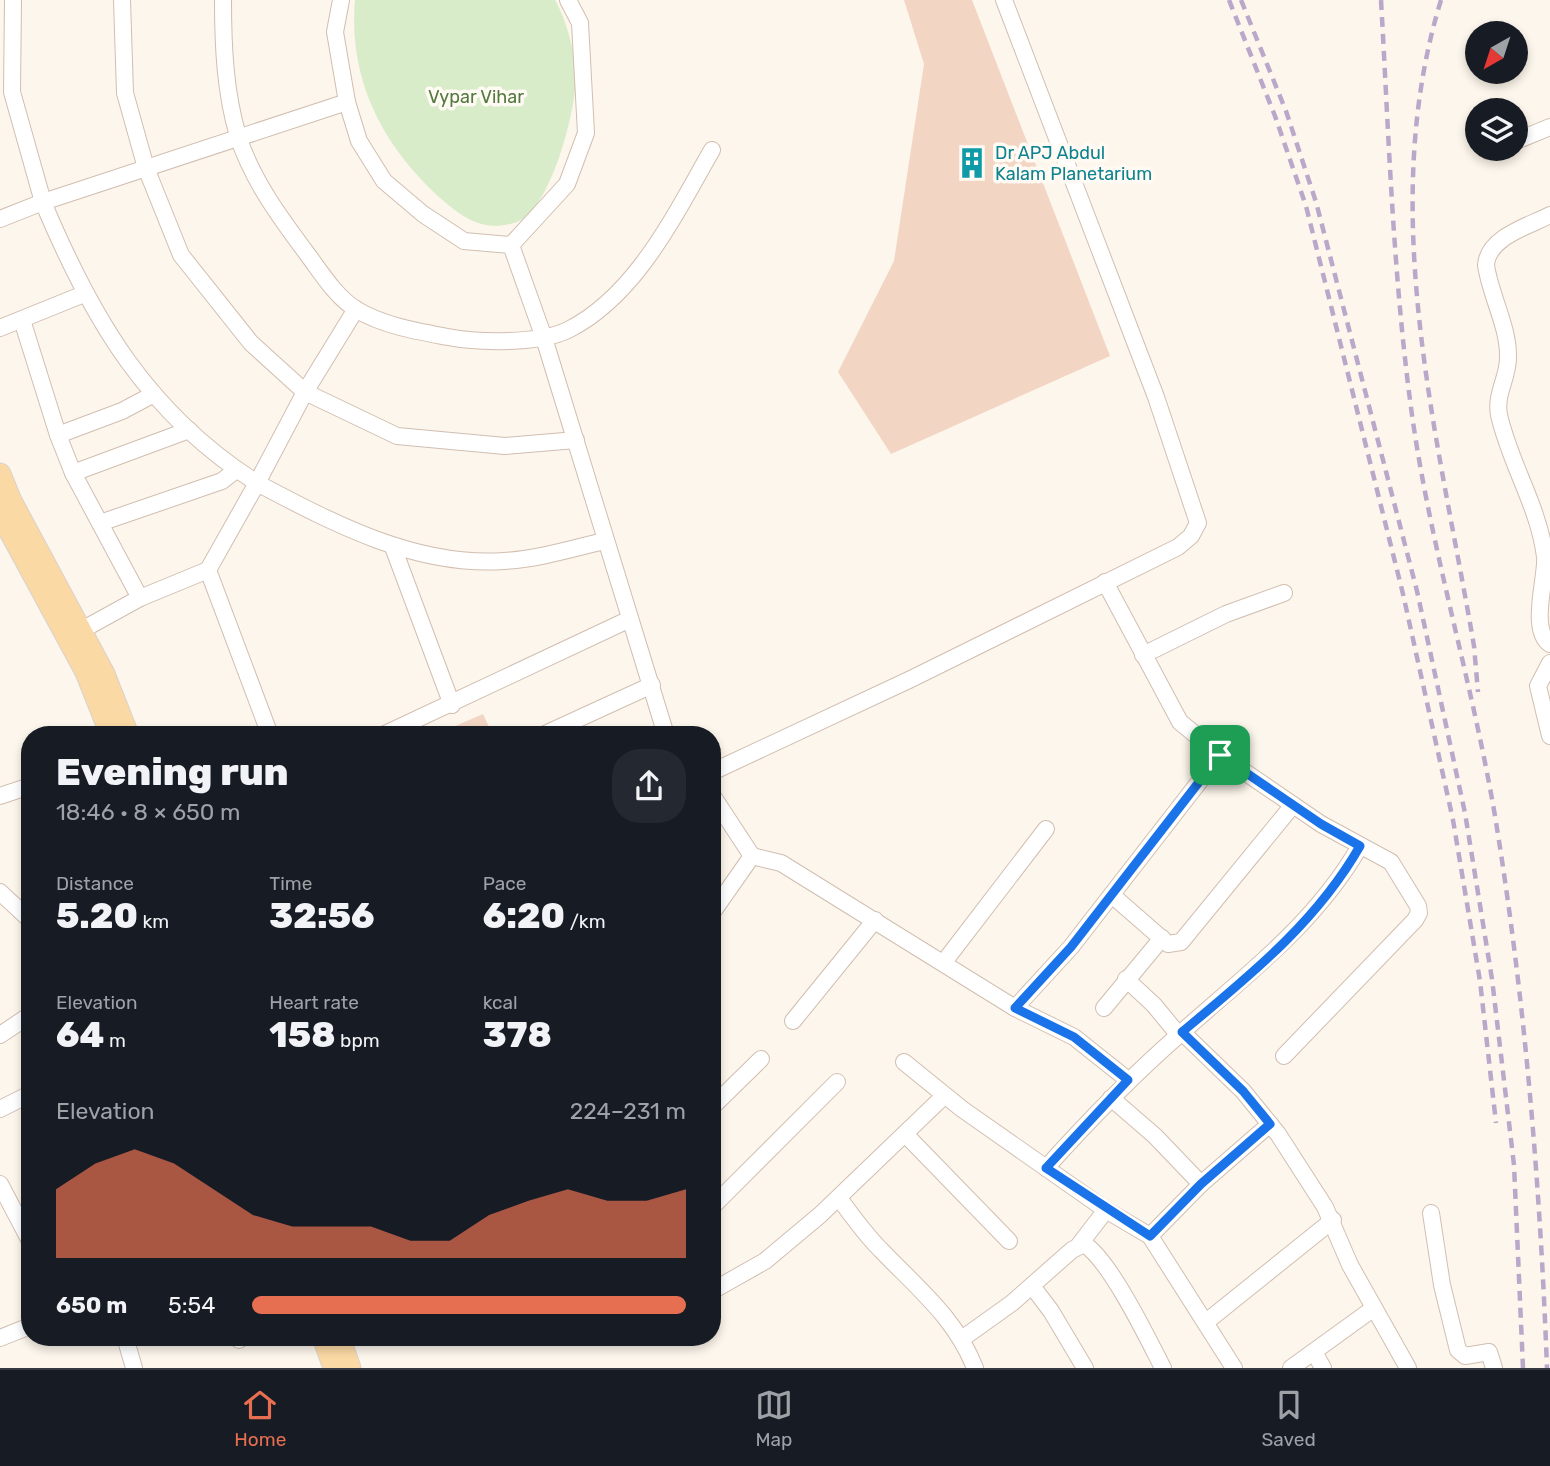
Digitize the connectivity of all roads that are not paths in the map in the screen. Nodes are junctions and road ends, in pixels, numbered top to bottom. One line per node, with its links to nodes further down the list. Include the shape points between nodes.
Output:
1 (13, 0): 13 (street, via 12,92)
2 (122, 0): 12 (street, via 125,93)
3 (223, 0): 10 (street, via 223,60)
4 (341, 0): 7 (street, via 335,32)
5 (568, 0): 16 (street, via 580,23 586,133 567,184)
6 (1004, 0): 36 (street, via 1156,397 1198,523 1178,547)
7 (347, 102): 10 (street); 16 (street, via 359,141 384,181 422,214 464,241)
8 (1550, 127): 9 (street)
9 (1528, 136)
10 (239, 137): 12 (street); 18 (street, via 273,208 334,290)
11 (712, 150): 21 (street, via 657,243 622,287 587,318)
12 (146, 168): 13 (street); 22 (street, via 181,255 251,343)
13 (43, 202): 15 (street); 17 (street)
14 (1550, 215): 41 (street, via 1499,242 1486,255 1486,265 1508,358 1499,391 1499,414 1513,465 1539,528 1545,567 1540,604 1545,640)
15 (0, 219)
16 (511, 245): 21 (street)
17 (85, 294): 19 (street); 23 (street, via 111,341)
18 (356, 309): 21 (street, via 393,327 467,341); 22 (street)
19 (22, 320): 20 (street); 25 (street)
20 (0, 328)
21 (544, 338): 26 (street)
22 (305, 392): 26 (street, via 397,436 505,446); 30 (street)
23 (154, 394): 24 (street); 25 (street)
24 (189, 430): 27 (street); 28 (street)
25 (58, 435): 28 (street)
26 (576, 440): 33 (street)
27 (236, 470): 30 (street); 32 (street, via 222,481)
28 (73, 473): 32 (street)
29 (0, 474): 40 (main road)
30 (257, 483): 34 (street); 35 (street)
31 (0, 513): 46 (main road, via 86,672)
32 (100, 523): 38 (street)
33 (604, 541): 34 (street, via 503,561 467,560); 39 (street)
34 (393, 547): 45 (street)
35 (208, 570): 38 (street); 48 (street)
36 (1105, 582): 42 (street); 54 (street, via 911,680)
37 (1284, 593): 42 (street, via 1226,614)
38 (140, 598): 40 (street)
39 (630, 619): 44 (street); 45 (street)
40 (80, 631): 47 (main road, via 104,674)
41 (1550, 644)
42 (1143, 655): 53 (street, via 1180,722)
43 (1550, 663): 52 (street, via 1538,686)
44 (652, 685): 50 (street); 51 (street)
45 (453, 705): 49 (street)
46 (107, 726)
47 (124, 726)
48 (267, 726)
49 (404, 726)
50 (563, 726)
51 (663, 726)
52 (1550, 736)
53 (1220, 755): 57 (street); 63 (street)
54 (721, 768)
55 (21, 789): 56 (street)
56 (0, 796)
57 (1293, 805): 60 (street); 67 (street, via 1181,942 1168,944)
58 (721, 809): 61 (street)
59 (1046, 829): 68 (street)
60 (1360, 846): 74 (street, via 1325,900 1298,930); 76 (street, via 1391,862 1414,896 1419,913)
61 (752, 856): 64 (street); 66 (street, via 781,863)
62 (0, 892): 65 (street)
63 (1113, 896): 67 (street); 70 (street)
64 (721, 900)
65 (21, 912)
66 (876, 920): 68 (street); 73 (street)
67 (1162, 938): 69 (street)
68 (944, 961): 70 (street)
69 (1126, 979): 71 (street); 74 (street, via 1177,1033)
70 (1015, 1008): 79 (street, via 1074,1037)
71 (1104, 1008)
72 (21, 1021): 75 (street)
73 (793, 1021)
74 (1182, 1032): 79 (street); 86 (street)
75 (0, 1035)
76 (1284, 1056)
77 (761, 1059): 83 (street)
78 (904, 1062): 81 (street)
79 (1128, 1080): 84 (street)
80 (837, 1082): 91 (street)
81 (944, 1096): 87 (street); 88 (street)
82 (21, 1098): 85 (street)
83 (721, 1098)
84 (1111, 1098): 88 (street); 90 (street)
85 (0, 1109)
86 (1270, 1124): 90 (street); 95 (street)
87 (906, 1135): 92 (street); 98 (street)
88 (1046, 1168): 93 (street)
89 (0, 1184): 96 (street)
90 (1201, 1184): 97 (street)
91 (721, 1198)
92 (839, 1198): 100 (street, via 765,1261); 106 (street)
93 (1106, 1210): 97 (street); 99 (street)
94 (1431, 1213): 121 (street, via 1458,1350 1465,1356 1489,1352)
95 (1333, 1220): 102 (street, via 1350,1265); 103 (street)
96 (21, 1224)
97 (1150, 1236): 103 (street)
98 (1009, 1241)
99 (1079, 1245): 101 (street); 116 (street, via 1089,1247 1097,1257)
100 (721, 1286)
101 (1032, 1286): 106 (street); 115 (street)
102 (1374, 1308): 110 (street); 120 (street)
103 (1206, 1322): 117 (street)
104 (21, 1328): 105 (street)
105 (2, 1333)
106 (962, 1338): 114 (street)
107 (128, 1346): 111 (street)
108 (326, 1346): 112 (main road)
109 (342, 1346): 113 (main road)
110 (1314, 1352): 118 (street); 119 (street)
111 (134, 1368)
112 (334, 1368)
113 (350, 1368)
114 (975, 1368)
115 (1085, 1368)
116 (1163, 1368)
117 (1234, 1368)
118 (1292, 1368)
119 (1323, 1368)
120 (1408, 1368)
121 (1494, 1368)

